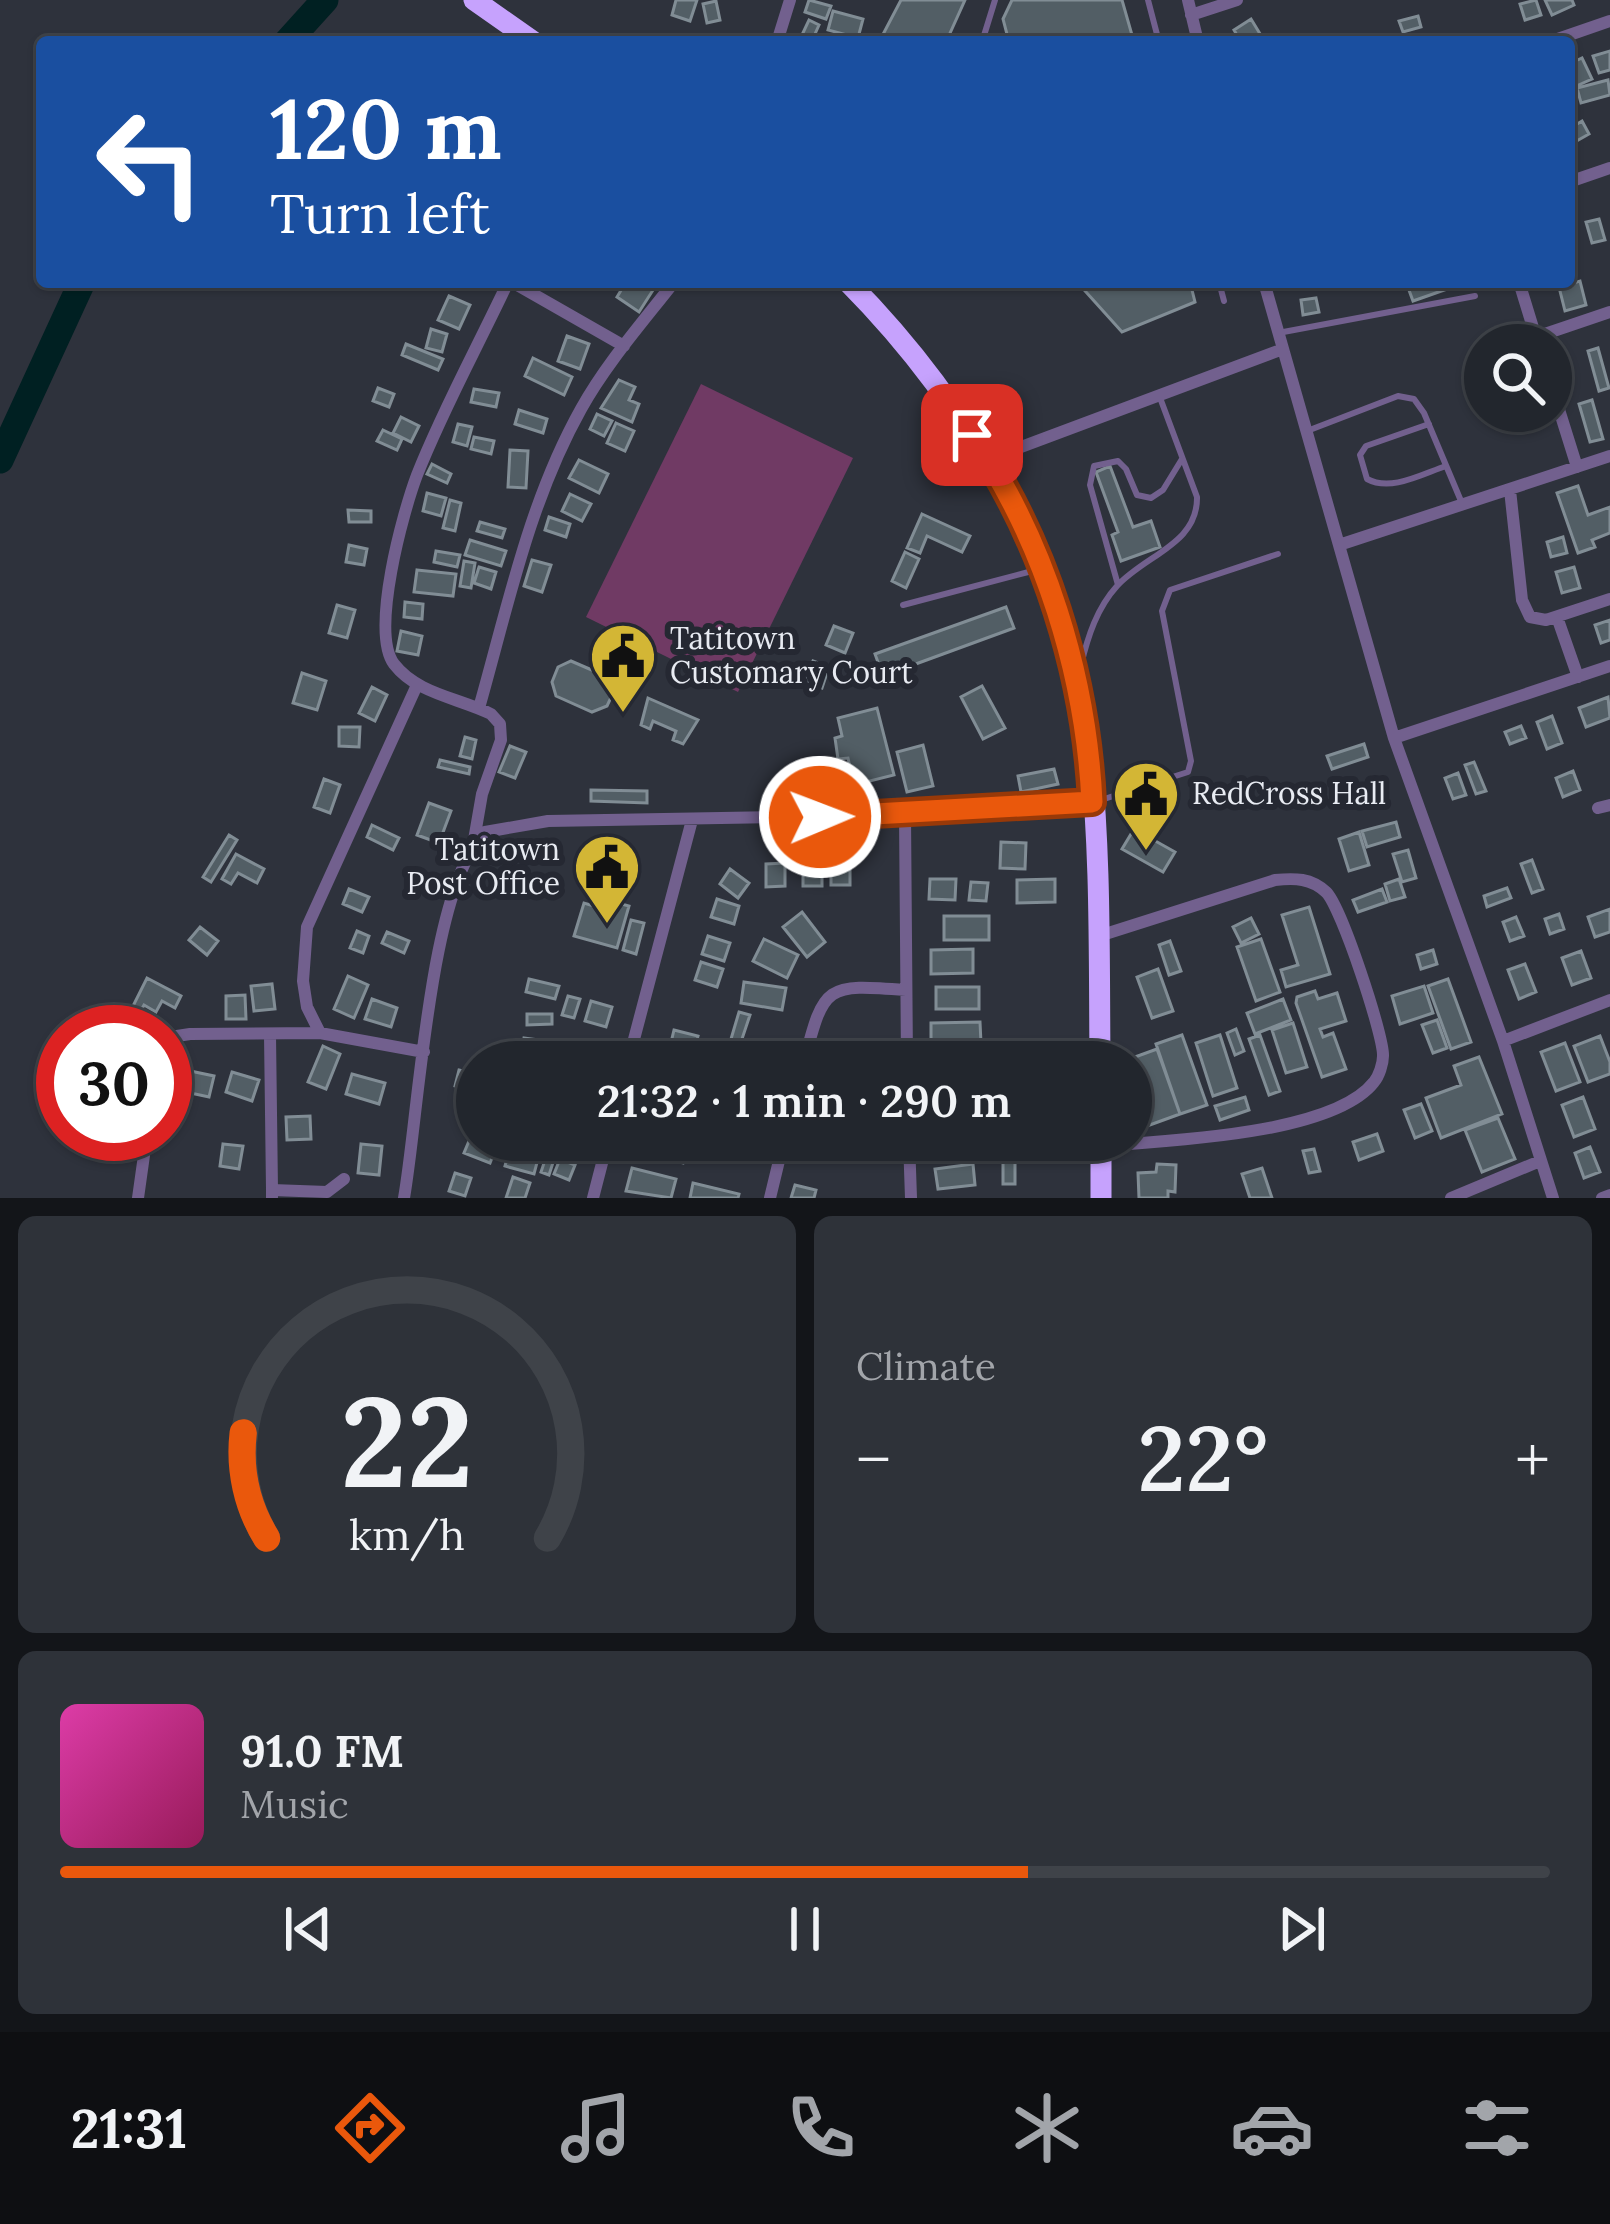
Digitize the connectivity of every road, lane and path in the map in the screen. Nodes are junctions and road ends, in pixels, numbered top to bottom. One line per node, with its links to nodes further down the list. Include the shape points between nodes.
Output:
1 (475, 0): 9 (highway)
2 (790, 0): 10 (street)
3 (995, 0): 11 (lane)
4 (1148, 0): 12 (lane)
5 (1188, 0): 7 (street)
6 (1237, 0): 7 (street)
7 (1191, 15): 13 (street)
8 (1610, 21): 14 (street)
9 (525, 36)
10 (779, 36)
11 (984, 36)
12 (1157, 36)
13 (1196, 36)
14 (1566, 36)
15 (1610, 169): 16 (street)
16 (1575, 180)
17 (507, 288): 53 (street, via 416,477 392,575 386,645)
18 (521, 288): 30 (street)
19 (669, 288): 30 (street)
20 (853, 288): 38 (highway, via 920,362)
21 (1220, 288): 25 (lane)
22 (1266, 288): 29 (street)
23 (1521, 288): 27 (street)
24 (1475, 296): 29 (lane)
25 (1224, 302)
26 (1610, 312): 28 (street)
27 (1533, 324)
28 (1572, 327)
29 (1278, 333): 31 (street)
30 (624, 346): 54 (street, via 584,404 530,521)
31 (1283, 349): 32 (street); 34 (street)
32 (1158, 393): 37 (lane); 38 (street)
33 (1429, 424): 34 (lane, via 1414,399 1398,396); 39 (lane); 39 (lane, via 1366,446 1360,454 1367,478 1394,483)
34 (1306, 431): 43 (street)
35 (1566, 432): 40 (street)
36 (1610, 456): 40 (street)
37 (1183, 458): 46 (lane, via 1197,497 1192,526); 46 (lane, via 1151,499 1137,495 1118,461 1094,466 1090,485)
38 (988, 459): 45 (highway)
39 (1446, 466): 42 (lane)
40 (1577, 467): 41 (street)
41 (1510, 490): 42 (street); 49 (street, via 1525,609 1538,620)
42 (1463, 505): 43 (street)
43 (1339, 545): 55 (street)
44 (1278, 554): 56 (lane, via 1170,590 1162,611 1188,772)
45 (1040, 569): 48 (lane); 52 (highway)
46 (1118, 585): 52 (lane, via 1094,622)
47 (1610, 599): 49 (street)
48 (903, 605)
49 (1557, 617): 51 (street)
50 (1610, 667): 51 (street)
51 (1578, 677): 55 (street)
52 (1077, 680): 56 (highway)
53 (416, 685): 54 (street); 63 (street, via 307,927 303,981)
54 (479, 708): 59 (street, via 500,724 502,740)
55 (1394, 738): 70 (street)
56 (1092, 802): 57 (street); 60 (highway)
57 (905, 814): 58 (street); 61 (street)
58 (692, 820): 59 (street, via 520,823); 66 (street)
59 (473, 843): 71 (street, via 446,914)
60 (1099, 936): 69 (highway); 72 (street, via 1275,880 1313,883 1340,908 1384,1054 1373,1084 1291,1124)
61 (906, 990): 67 (street, via 852,986 828,997); 68 (street)
62 (1610, 1000): 70 (street)
63 (320, 1033): 65 (street); 71 (street)
64 (192, 1034): 65 (street)
65 (270, 1035): 80 (street)
66 (634, 1041)
67 (809, 1041)
68 (907, 1041)
69 (1100, 1041)
70 (1503, 1041): 78 (street)
71 (424, 1052): 82 (street)
72 (1152, 1141)
73 (143, 1161): 81 (street)
74 (602, 1161): 83 (street)
75 (779, 1161): 84 (street)
76 (909, 1161): 85 (street)
77 (1101, 1161): 86 (highway)
78 (1540, 1161): 87 (street); 88 (street)
79 (344, 1179): 80 (street, via 327,1192)
80 (272, 1194)
81 (138, 1198)
82 (404, 1198)
83 (592, 1198)
84 (770, 1198)
85 (910, 1198)
86 (1101, 1198)
87 (1451, 1198)
88 (1553, 1198)

